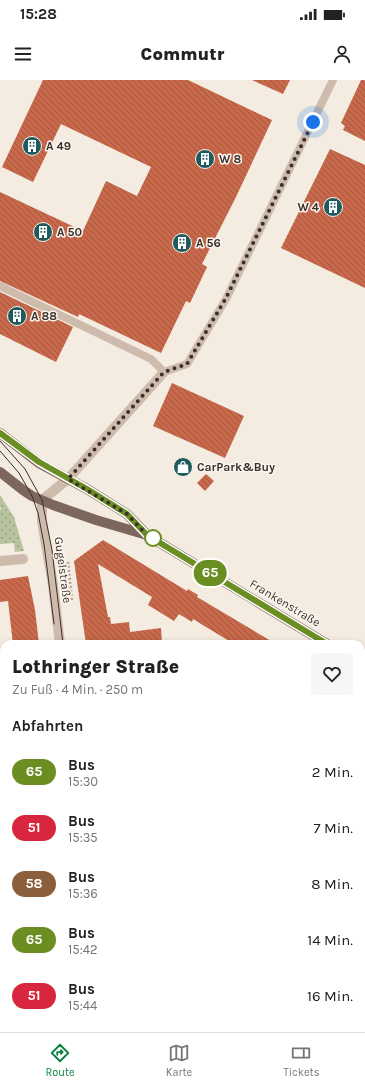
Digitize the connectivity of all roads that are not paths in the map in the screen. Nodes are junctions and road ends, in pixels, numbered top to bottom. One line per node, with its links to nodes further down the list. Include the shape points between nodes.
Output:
1 (333, 80): 3 (lane, via 226,298 187,364)
2 (0, 286): 3 (lane, via 151,360)
3 (164, 372): 6 (street)
4 (0, 433): 6 (main road, Frankenstraße, via 39,462)
5 (0, 472): 7 (main road, Frankenstraße, via 15,485)
6 (68, 479): 7 (street); 8 (main road, Frankenstraße, via 127,514)
7 (42, 500): 8 (main road, Frankenstraße); 11 (street, Gugelstraße, via 42,521)
8 (147, 535): 12 (main road, Frankenstraße)
9 (23, 559): 10 (street)
10 (0, 561)
11 (60, 640)
12 (320, 640)

